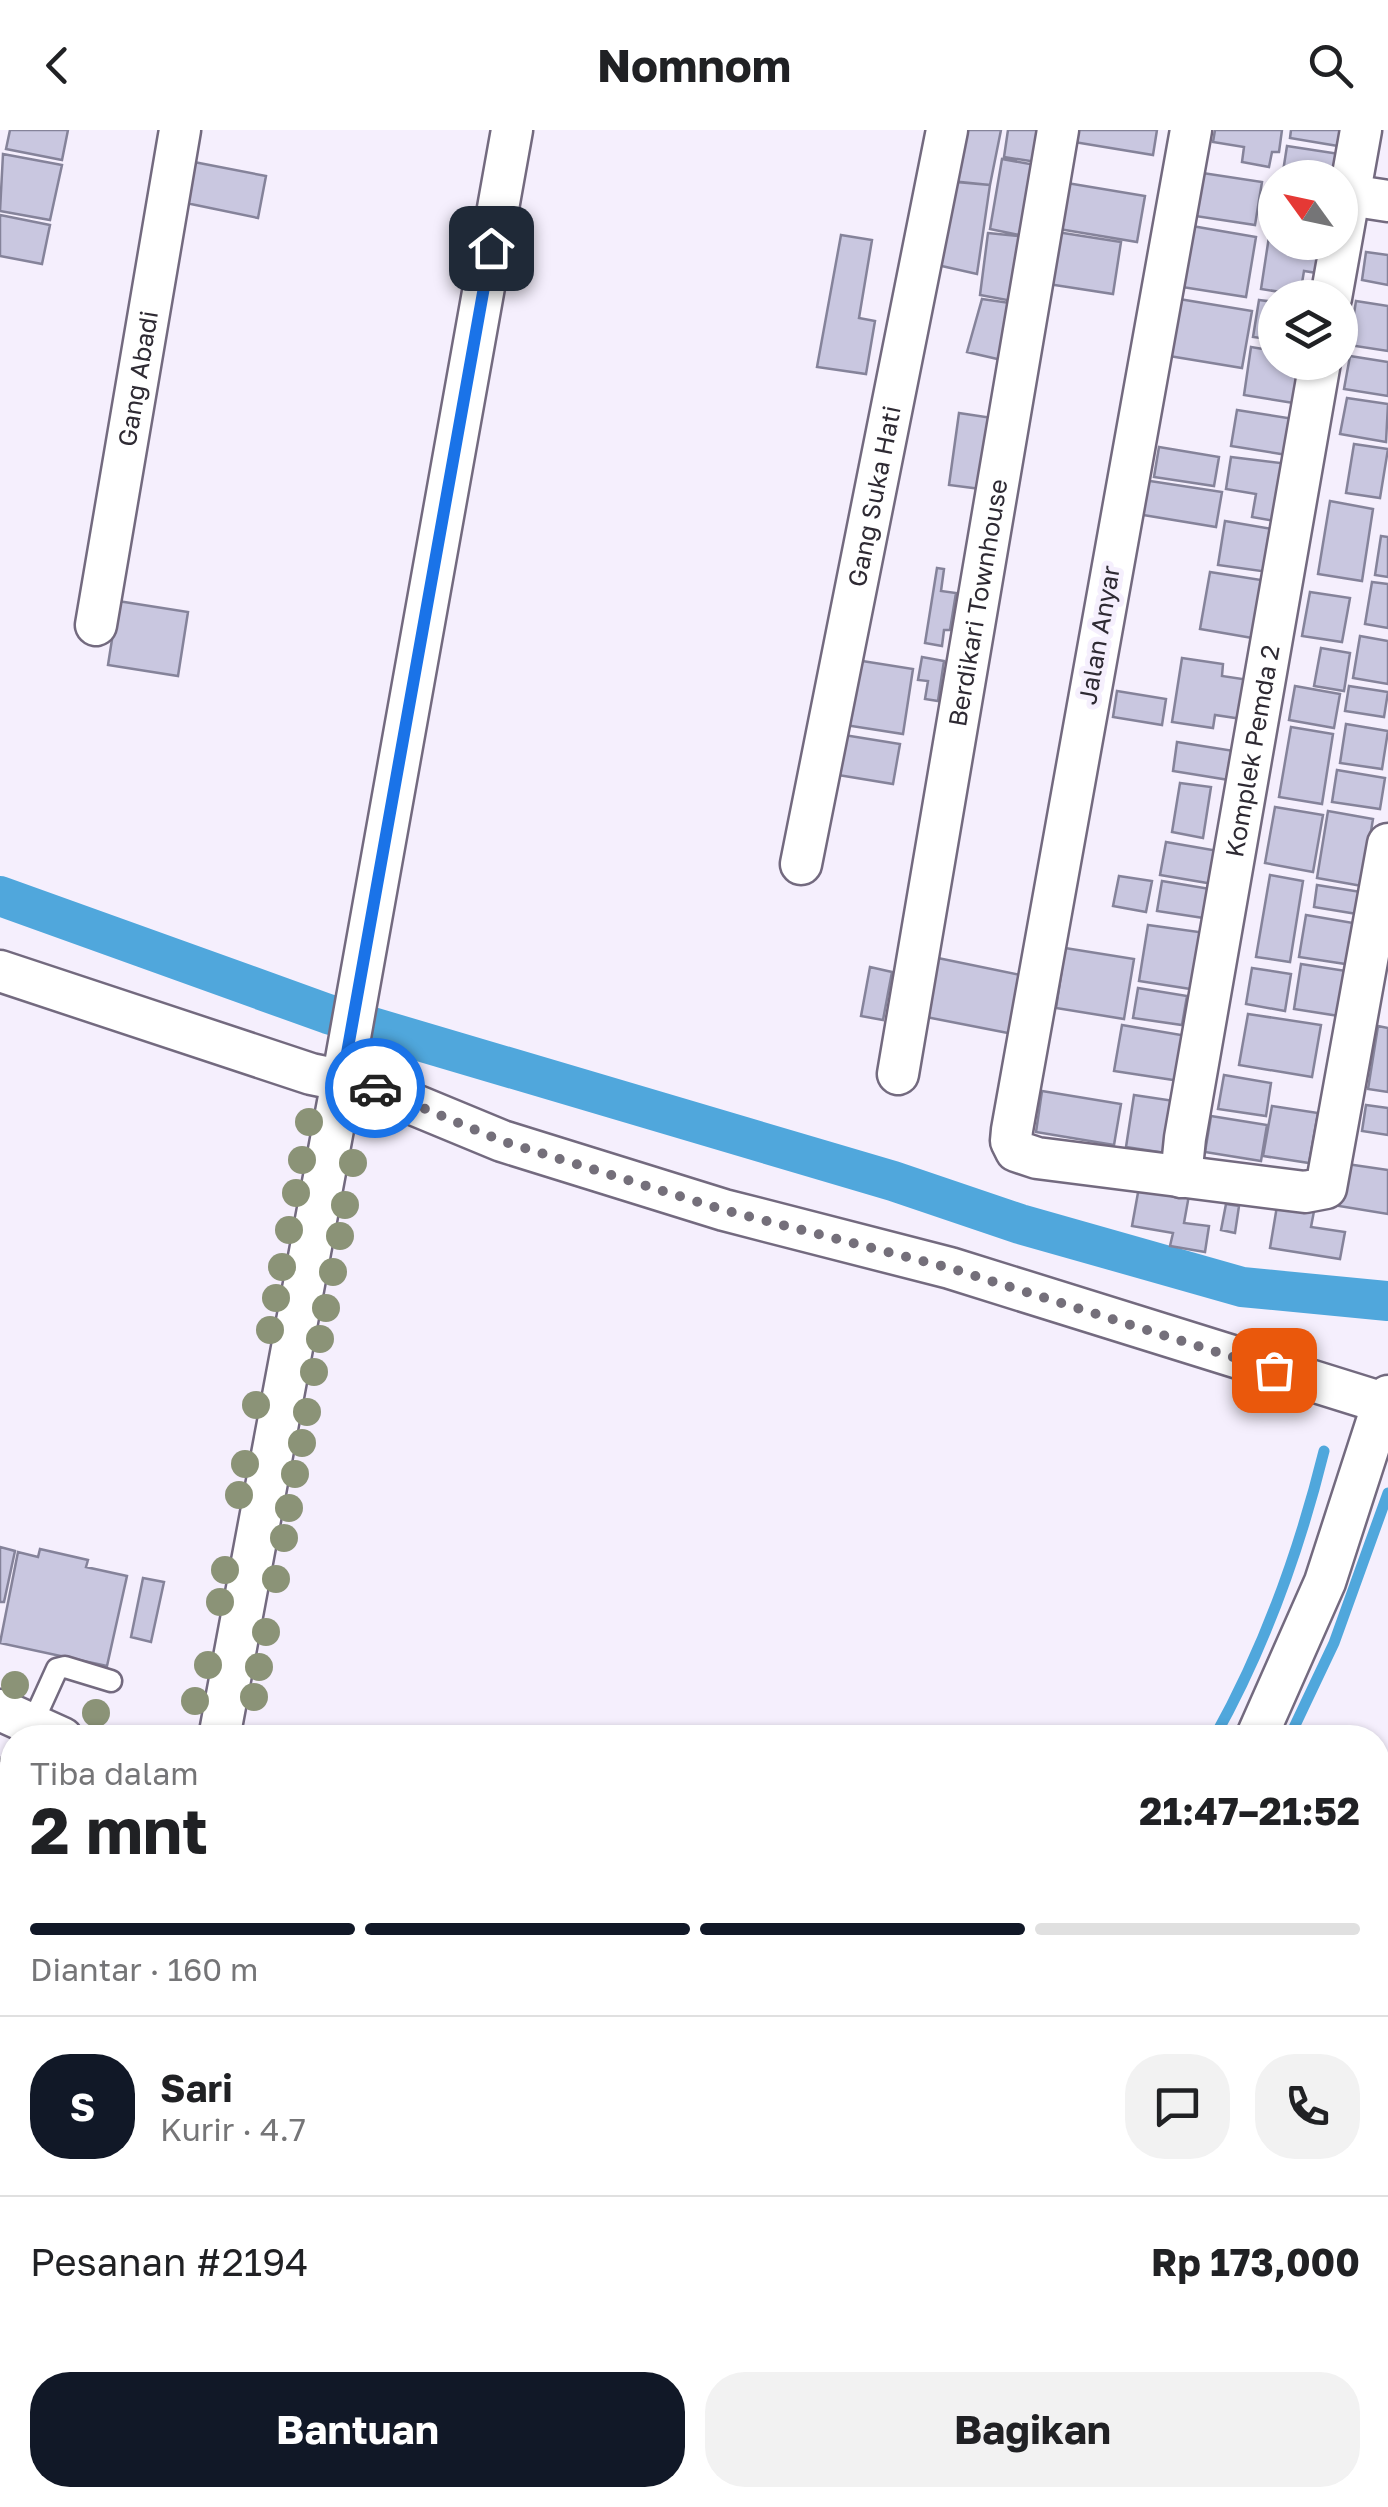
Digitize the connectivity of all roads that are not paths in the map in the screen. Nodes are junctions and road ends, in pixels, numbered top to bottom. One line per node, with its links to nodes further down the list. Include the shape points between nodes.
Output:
1 (180, 130): 10 (street, Gang Abadi)
2 (512, 130): 14 (street)
3 (948, 130): 12 (street, Gang Suka Hati)
4 (1058, 130): 15 (street, Berdikari Townhouse)
5 (1191, 130): 16 (street, Jalan Anyar, via 1011,1142 1028,1156)
6 (1361, 130): 7 (street)
7 (1369, 198): 8 (street)
8 (1339, 280)
9 (1317, 380): 16 (street, Komplek Pemda 2)
10 (96, 625)
11 (1388, 844): 16 (street, via 1326,1188 1305,1192)
12 (801, 864)
13 (0, 971): 14 (street, via 311,1074)
14 (343, 1073): 17 (street, via 502,1141); 20 (street)
15 (898, 1074)
16 (1183, 1157)
17 (1385, 1400): 21 (street, via 1325,1582)
18 (110, 1681): 19 (lane, via 57,1669)
19 (31, 1724)
20 (221, 1725)
21 (1262, 1725)

